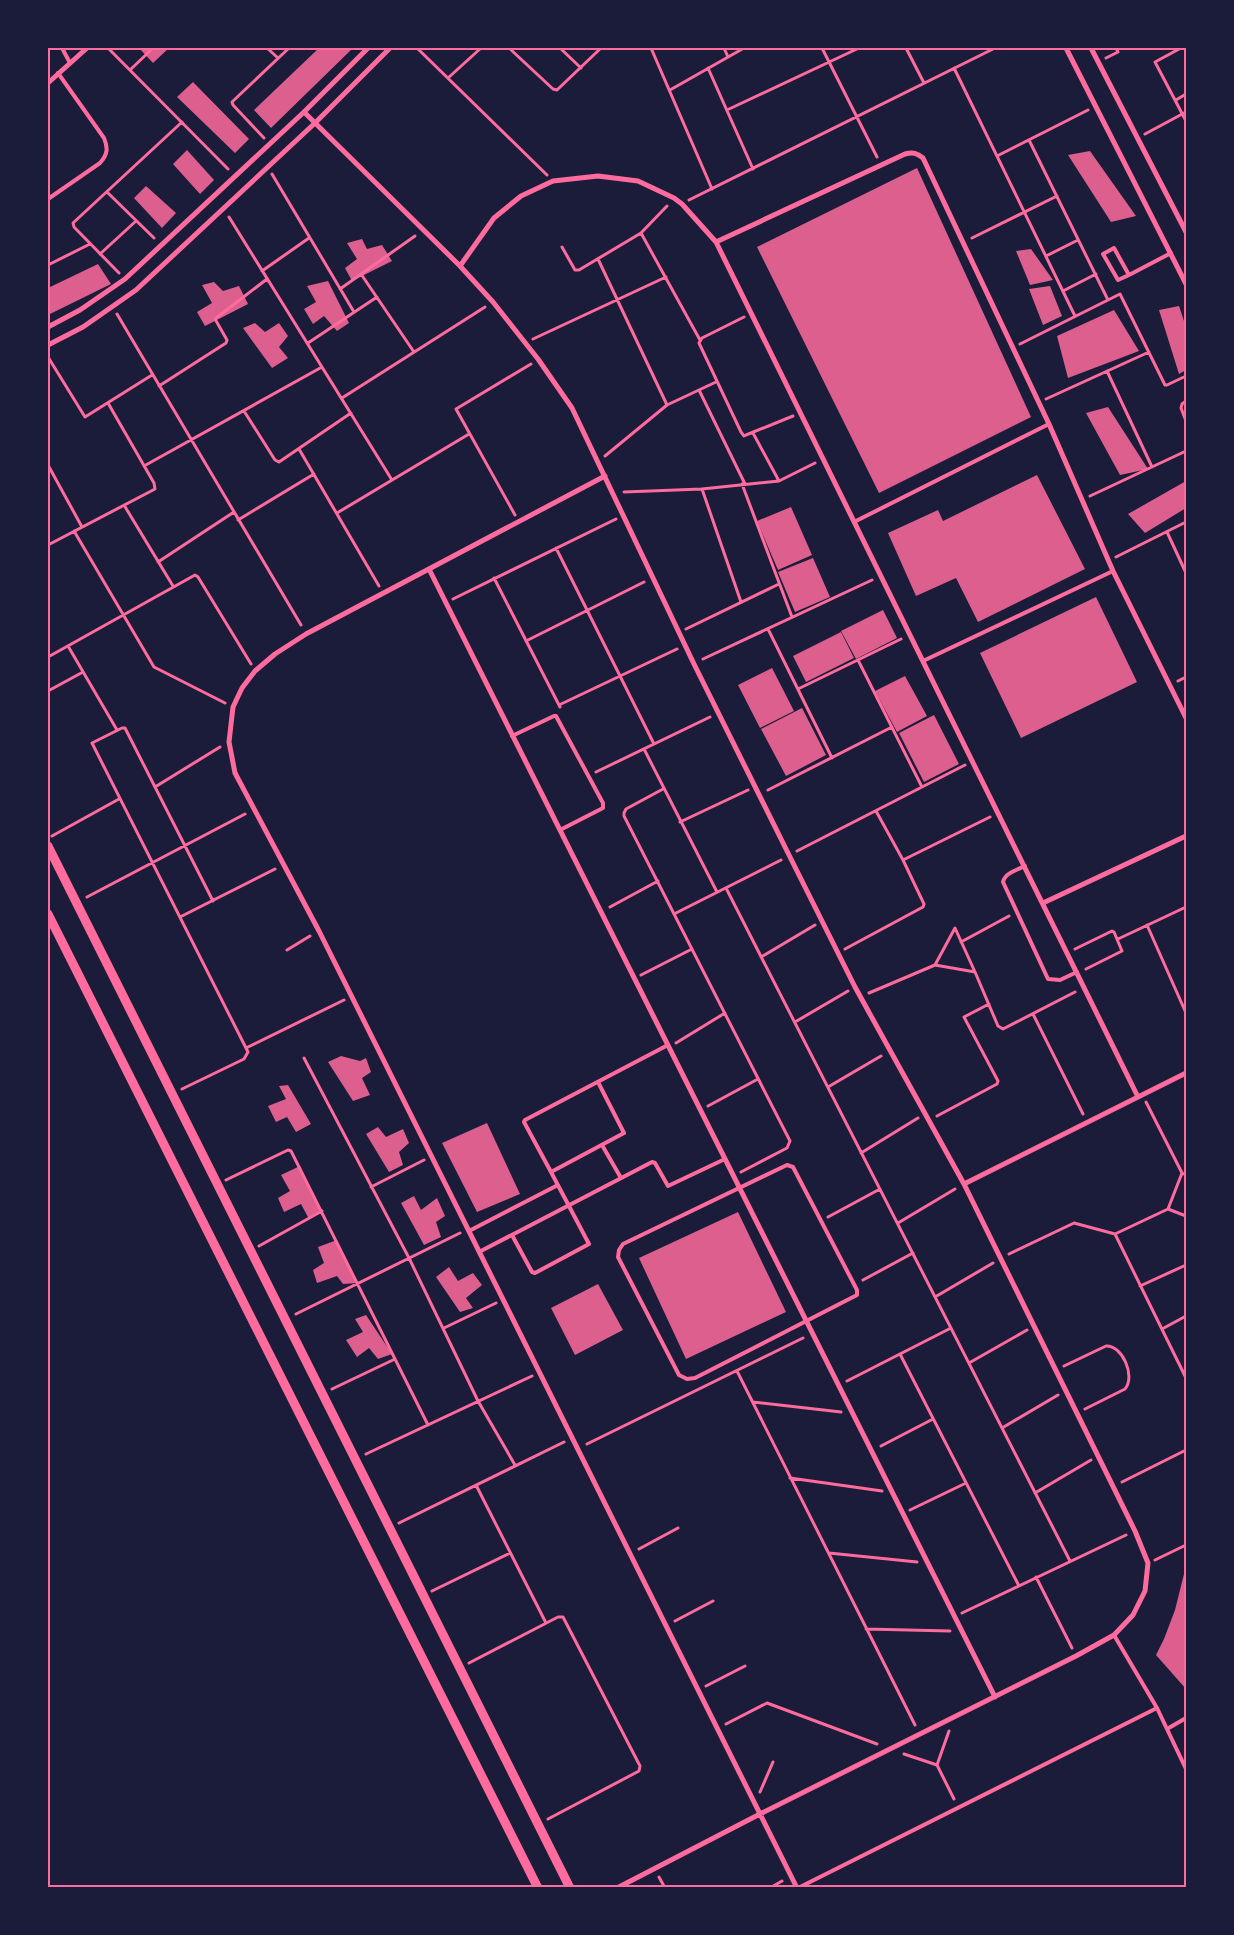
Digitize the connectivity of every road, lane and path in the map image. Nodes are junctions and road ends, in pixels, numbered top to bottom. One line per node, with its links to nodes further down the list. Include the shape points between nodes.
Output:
1 (62, 48): 29 (lane)
2 (87, 48): 29 (street)
3 (108, 48): 33 (path)
4 (153, 48): 33 (path)
5 (267, 48): 27 (path)
6 (289, 48): 27 (path)
7 (368, 48): 43 (street)
8 (390, 48): 48 (street)
9 (417, 48): 35 (path)
10 (481, 48): 35 (path)
11 (509, 48): 30 (path, via 555,90)
12 (560, 48): 30 (path)
13 (602, 48): 30 (path)
14 (651, 48): 38 (path)
15 (724, 48): 26 (path)
16 (744, 48): 26 (path)
17 (822, 48): 28 (path)
18 (859, 48): 28 (path)
19 (906, 48): 37 (path)
20 (981, 48): 25 (path)
21 (995, 48): 25 (path)
22 (1066, 48): 41 (street)
23 (1092, 48): 49 (street)
24 (1181, 48): 40 (path, via 1155,62)
25 (984, 54): 32 (path)
26 (728, 56): 31 (path)
27 (278, 58): 51 (path, via 232,102)
28 (830, 62): 42 (path); 45 (path)
29 (70, 63): 34 (street)
30 (580, 68)
31 (708, 68): 38 (path); 42 (path)
32 (954, 68): 37 (path); 52 (path)
33 (130, 70): 47 (path)
34 (58, 73): 36 (street); 62 (lane, via 107,146 106,155 100,162)
35 (448, 78): 57 (path)
36 (48, 83)
37 (924, 83): 45 (path)
38 (670, 90): 58 (path)
39 (1186, 94): 40 (path)
40 (1176, 100): 44 (path)
41 (1096, 106): 50 (path); 77 (street)
42 (727, 110): 55 (path)
43 (304, 112): 48 (street); 51 (street)
44 (1185, 113): 46 (path); 49 (path)
45 (857, 117): 53 (path); 55 (path)
46 (1186, 121)
47 (182, 122): 56 (path); 59 (path)
48 (315, 123): 54 (street); 67 (street)
49 (1138, 138): 68 (street)
50 (1029, 140): 52 (path); 60 (path)
51 (270, 144): 56 (street)
52 (997, 156): 65 (path)
53 (881, 166): 72 (street); 73 (street, via 912,153 923,158)
54 (268, 168): 64 (street); 70 (path)
55 (752, 169): 58 (path)
56 (236, 176): 75 (street)
57 (553, 181): 61 (street, via 598,176 638,181); 82 (street, via 521,196 494,218)
58 (712, 189): 63 (path)
59 (107, 192): 66 (path); 74 (path, via 74,223)
60 (1056, 196): 65 (path); 71 (path)
61 (674, 198): 63 (street); 69 (path)
62 (48, 199)
63 (682, 204): 72 (street)
64 (223, 209): 83 (path); 97 (street, via 136,290)
65 (1024, 212): 73 (path); 79 (path)
66 (136, 221): 75 (path); 78 (path)
67 (423, 230): 82 (street); 84 (path)
68 (1186, 232)
69 (641, 233): 80 (path); 87 (path)
70 (309, 238): 83 (path); 91 (path)
71 (1078, 240): 79 (path); 85 (path)
72 (716, 242): 99 (street)
73 (962, 243): 106 (street)
74 (90, 244): 78 (path); 81 (path)
75 (162, 246): 88 (street)
76 (562, 247): 80 (path, via 576,270)
77 (1171, 253): 86 (lane); 90 (street)
78 (100, 254): 88 (path)
79 (1046, 256): 92 (path)
80 (598, 259): 94 (path)
81 (48, 265)
82 (460, 266): 96 (street)
83 (262, 271): 89 (path)
84 (361, 274): 91 (path); 93 (path)
85 (1096, 274): 92 (path); 95 (path)
86 (1129, 275): 86 (lane, via 1118,280 1103,254 1114,248)
87 (666, 277): 94 (path); 102 (path)
88 (125, 279): 101 (street, via 80,310)
89 (267, 279): 104 (path); 116 (path, via 215,319 226,343)
90 (1186, 284)
91 (340, 289): 98 (path)
92 (1063, 291): 100 (path)
93 (377, 297): 98 (path); 107 (path)
94 (617, 299): 103 (path); 122 (path)
95 (1108, 300): 100 (path); 108 (path, via 1121,294)
96 (493, 302): 103 (street); 107 (path)
97 (112, 306): 105 (street); 113 (path)
98 (354, 312): 104 (path)
99 (751, 313): 102 (path); 125 (street)
100 (1076, 316): 106 (path)
101 (48, 327)
102 (700, 340): 115 (path)
103 (525, 342): 110 (street)
104 (308, 343): 111 (path)
105 (48, 344)
106 (1013, 348): 120 (street)
107 (414, 352): 118 (path)
108 (1149, 352): 112 (path); 114 (path, via 1165,385)
109 (48, 357): 121 (path, via 84,416)
110 (538, 359): 129 (path, via 456,408); 134 (street, via 572,408)
111 (322, 367): 118 (path); 123 (path)
112 (1107, 371): 120 (path); 137 (path)
113 (152, 375): 116 (path); 121 (path)
114 (1186, 376)
115 (716, 382): 117 (path); 128 (path, via 742,434)
116 (160, 386): 130 (path)
117 (700, 390): 122 (path); 142 (path)
118 (342, 398): 124 (path)
119 (1186, 401): 126 (path, via 1181,408)
120 (1039, 402): 127 (street)
121 (108, 403): 136 (path)
122 (667, 405): 134 (path)
123 (244, 411): 130 (path); 131 (path, via 276,461)
124 (351, 413): 131 (path); 140 (path)
125 (801, 413): 128 (path); 133 (street)
126 (1186, 420)
127 (1049, 424): 145 (street); 152 (lane)
128 (753, 433): 141 (path)
129 (470, 434): 140 (path); 151 (path)
130 (191, 440): 136 (path); 147 (path)
131 (299, 449): 138 (path)
132 (1186, 452): 137 (path)
133 (824, 459): 141 (path); 152 (street)
134 (598, 462): 139 (street)
135 (48, 465): 154 (path)
136 (144, 466): 146 (path, via 154,489)
137 (1152, 467): 145 (path)
138 (314, 474): 148 (path); 150 (path)
139 (605, 476): 144 (street); 151 (street)
140 (392, 480): 148 (path)
141 (779, 481): 142 (path)
142 (744, 484): 143 (path); 167 (path)
143 (702, 489): 144 (path); 171 (path)
144 (613, 493): 149 (street)
145 (1082, 500): 159 (street)
146 (124, 506): 154 (path); 160 (path)
147 (234, 512): 150 (path); 160 (path)
148 (337, 513): 169 (path)
149 (623, 515): 158 (path); 165 (street)
150 (238, 520): 177 (path)
151 (519, 522): 161 (street)
152 (854, 522): 164 (street)
153 (1186, 522): 156 (path)
154 (82, 527): 155 (path)
155 (74, 531): 157 (path); 173 (path)
156 (1167, 532): 159 (path); 163 (path)
157 (48, 545)
158 (556, 548): 166 (path); 172 (path)
159 (1109, 561): 162 (street)
160 (158, 562): 168 (path)
161 (429, 569): 169 (street); 170 (street)
162 (1113, 571): 184 (lane); 195 (street)
163 (1186, 573)
164 (881, 575): 174 (path); 178 (street)
165 (653, 577): 172 (path); 176 (street)
166 (494, 578): 170 (path); 179 (path)
167 (779, 584): 171 (path); 174 (path)
168 (173, 587): 173 (path); 186 (path, via 197,575)
169 (383, 593): 177 (street)
170 (446, 602): 198 (street)
171 (741, 602): 176 (path)
172 (587, 610): 179 (path); 188 (path)
173 (123, 615): 181 (path); 192 (path, via 154,667)
174 (792, 617): 175 (path)
175 (768, 628): 185 (path); 189 (path)
176 (679, 633): 180 (street)
177 (306, 634): 186 (street)
178 (910, 634): 183 (path); 184 (street)
179 (526, 641): 191 (path)
180 (685, 645): 185 (street); 188 (path)
181 (68, 646): 182 (path); 187 (path)
182 (48, 657)
183 (858, 660): 189 (path); 196 (path)
184 (923, 661): 203 (street)
185 (694, 664): 194 (street)
186 (255, 670): 192 (street)
187 (83, 672): 190 (path); 197 (path)
188 (620, 675): 191 (path); 200 (path)
189 (798, 689): 202 (path)
190 (48, 691)
191 (558, 705): 193 (path)
192 (233, 707): 199 (street)
193 (563, 713)
194 (718, 713): 200 (path); 205 (street)
195 (1186, 718)
196 (892, 728): 202 (path); 207 (path)
197 (117, 730): 206 (path, via 127,729); 210 (path, via 91,744)
198 (512, 736): 215 (street); 215 (lane, via 556,716 603,803 603,808)
199 (229, 742): 206 (path); 211 (street, via 236,774)
200 (654, 744): 201 (path)
201 (644, 749): 204 (path, via 596,772); 208 (path)
202 (832, 758): 209 (path)
203 (973, 761): 207 (path); 213 (street)
204 (592, 770)
205 (755, 786): 209 (street); 214 (path)
206 (155, 787): 219 (path)
207 (922, 787): 212 (path)
208 (664, 788): 214 (path); 225 (path, via 624,813)
209 (759, 794): 220 (street)
210 (119, 799): 217 (path); 222 (path)
211 (254, 809): 219 (path); 223 (street)
212 (876, 811): 220 (path); 221 (path)
213 (998, 813): 221 (path); 224 (street)
214 (680, 822): 227 (path)
215 (560, 830): 232 (street)
216 (1186, 836): 230 (street)
217 (48, 838)
218 (48, 846): 229 (street)
219 (185, 846): 222 (path); 228 (path)
220 (789, 856): 226 (path); 237 (street)
221 (903, 860): 244 (path, via 923,907)
222 (152, 863): 229 (path); 236 (path)
223 (284, 864): 228 (path); 239 (street)
224 (1024, 866): 230 (street); 233 (lane, via 1009,874 1003,882)
225 (658, 881): 232 (path); 235 (path)
226 (726, 888): 227 (path); 246 (path)
227 (716, 892): 235 (path)
228 (213, 901): 236 (path)
229 (76, 903): 268 (street)
230 (1043, 903): 245 (street)
231 (1186, 906): 238 (path)
232 (601, 912): 250 (street)
233 (1017, 912): 241 (path); 249 (lane, via 1048,979 1060,980)
234 (48, 914): 387 (street)
235 (674, 914): 242 (path)
236 (180, 918): 261 (path)
237 (822, 921): 244 (street); 246 (path)
238 (1147, 925): 240 (path); 257 (path)
239 (319, 931): 243 (path); 253 (street)
240 (1118, 940): 245 (path, via 1112,931); 249 (path, via 1122,952)
241 (961, 942): 247 (path, via 955,928); 248 (path)
242 (692, 948): 250 (path); 256 (path)
243 (287, 950)
244 (838, 953): 252 (street)
245 (1067, 953): 249 (street)
246 (761, 957): 259 (path)
247 (935, 965): 248 (path); 254 (path)
248 (975, 972): 255 (path)
249 (1077, 972): 251 (street)
250 (634, 978): 260 (street)
251 (1084, 986): 258 (path); 269 (street)
252 (855, 987): 254 (street); 259 (path)
253 (352, 997): 261 (path); 276 (street)
254 (860, 997): 262 (street)
255 (989, 1004): 258 (path, via 998,1026 1003,1029); 272 (path, via 964,1017 997,1084)
256 (724, 1013): 260 (path); 265 (path)
257 (1186, 1013)
258 (1033, 1014): 273 (path)
259 (795, 1022): 267 (path)
260 (668, 1046): 266 (lane); 270 (street)
261 (246, 1048): 268 (path, via 248,1052 244,1059)
262 (890, 1050): 267 (path); 271 (street)
263 (304, 1058): 286 (path)
264 (1186, 1073): 269 (street)
265 (758, 1079): 270 (path); 281 (path, via 790,1144)
266 (598, 1082): 274 (lane, via 625,1132); 278 (lane, via 525,1120)
267 (828, 1087): 275 (path)
268 (171, 1094): 284 (street)
269 (1141, 1096): 273 (street); 279 (path)
270 (701, 1110): 277 (street)
271 (926, 1114): 272 (street); 275 (path)
272 (929, 1120): 283 (street)
273 (1087, 1122): 283 (street)
274 (602, 1145): 278 (lane); 282 (lane)
275 (861, 1153): 288 (path)
276 (431, 1156): 286 (path); 295 (street)
277 (725, 1159): 281 (street); 282 (lane, via 668,1186 653,1162)
278 (551, 1172): 285 (lane)
279 (1182, 1173): 280 (path); 290 (path)
280 (1186, 1175)
281 (733, 1176): 287 (street)
282 (621, 1178): 289 (lane)
283 (964, 1184): 294 (path); 302 (street)
284 (217, 1185): 291 (path, via 288,1150 293,1153); 298 (street)
285 (558, 1185): 289 (lane); 295 (lane)
286 (371, 1187): 301 (path)
287 (739, 1187): 293 (lane, via 790,1165); 311 (street); 311 (lane, via 623,1244 618,1250 618,1258 679,1375 687,1379 695,1378)
288 (880, 1189): 293 (path); 294 (path)
289 (569, 1205): 297 (lane); 297 (lane, via 589,1244 532,1272)
290 (1168, 1209): 292 (path); 296 (path)
291 (322, 1211): 298 (path); 304 (path)
292 (1186, 1216)
293 (821, 1221): 305 (lane)
294 (898, 1223): 300 (path)
295 (468, 1230): 299 (street); 301 (path)
296 (1115, 1234): 302 (path, via 1074,1222); 306 (path)
297 (512, 1235): 299 (lane)
298 (250, 1251): 310 (street)
299 (479, 1252): 308 (street)
300 (912, 1252): 305 (path); 307 (path)
301 (409, 1258): 304 (path); 313 (path)
302 (1001, 1258): 307 (path); 312 (street)
303 (1186, 1265): 306 (path)
304 (358, 1284): 310 (path); 318 (path)
305 (854, 1285): 311 (lane, via 858,1293 854,1297)
306 (1140, 1286): 315 (path)
307 (935, 1297): 314 (path)
308 (503, 1300): 313 (path); 322 (street)
309 (1186, 1316): 315 (path)
310 (285, 1320): 326 (street)
311 (806, 1322): 316 (street)
312 (1034, 1326): 319 (path); 321 (street)
313 (444, 1328): 327 (path)
314 (951, 1328): 317 (path); 319 (path)
315 (1162, 1329): 323 (path)
316 (813, 1333): 320 (path); 324 (street)
317 (900, 1354): 324 (path); 331 (path)
318 (395, 1359): 326 (path); 332 (path)
319 (969, 1363): 333 (path)
320 (737, 1370): 328 (path); 335 (path)
321 (1056, 1370): 325 (street); 329 (path, via 1106,1346 1116,1348 1130,1374 1125,1389)
322 (539, 1373): 327 (path); 334 (street)
323 (1186, 1378)
324 (839, 1385): 330 (street)
325 (1066, 1390): 329 (street); 333 (path)
326 (322, 1394): 339 (street)
327 (478, 1401): 332 (path); 340 (path)
328 (752, 1402): 330 (path); 341 (path)
329 (1077, 1413): 338 (street)
330 (853, 1414): 337 (street)
331 (933, 1418): 337 (path); 342 (path)
332 (428, 1425): 339 (path)
333 (1002, 1428): 346 (path)
334 (572, 1438): 335 (street); 340 (path)
335 (577, 1449): 354 (street)
336 (1186, 1450): 344 (path)
337 (872, 1451): 345 (street)
338 (1098, 1455): 344 (street); 346 (path)
339 (355, 1460): 348 (street)
340 (515, 1465): 343 (path)
341 (790, 1478): 345 (path); 353 (path)
342 (966, 1482): 347 (path); 359 (path)
343 (476, 1485): 348 (path); 352 (path)
344 (1114, 1486): 350 (street)
345 (892, 1492): 347 (street)
346 (1035, 1492): 355 (path)
347 (903, 1514): 356 (street)
348 (390, 1528): 360 (street)
349 (678, 1528): 354 (path)
350 (1135, 1531): 355 (path); 357 (street)
351 (1186, 1545): 357 (path)
352 (510, 1553): 360 (path); 363 (path)
353 (828, 1553): 356 (path); 365 (path)
354 (629, 1554): 364 (street)
355 (1070, 1561): 358 (path)
356 (928, 1563): 362 (street)
357 (1148, 1563): 367 (street, via 1145,1591 1133,1615)
358 (1036, 1578): 359 (path); 368 (path)
359 (1019, 1586): 362 (path)
360 (424, 1596): 370 (street)
361 (713, 1601): 364 (path)
362 (954, 1616): 366 (street)
363 (546, 1624): 370 (path); 386 (path, via 560,1616 565,1619 640,1768)
364 (666, 1626): 371 (street)
365 (866, 1629): 366 (path); 378 (path)
366 (962, 1632): 372 (street)
367 (1114, 1635): 368 (street); 373 (lane)
368 (1076, 1656): 372 (street)
369 (745, 1666): 371 (path)
370 (460, 1667): 386 (street)
371 (697, 1690): 376 (street)
372 (995, 1697): 374 (street)
373 (1157, 1708): 377 (lane); 384 (lane)
374 (954, 1716): 378 (street); 381 (path)
375 (1186, 1718): 377 (lane)
376 (717, 1729): 379 (path, via 767,1703); 383 (street)
377 (1167, 1729): 382 (lane)
378 (919, 1734): 379 (street)
379 (890, 1749): 381 (path); 385 (street)
380 (773, 1762): 383 (path)
381 (937, 1765): 384 (path)
382 (1186, 1769)
383 (754, 1804): 385 (street)
384 (959, 1808): 390 (lane)
385 (760, 1814): 389 (street); 390 (street)
386 (538, 1824): 388 (street)
387 (538, 1888)
388 (570, 1888)
389 (617, 1888)
390 (798, 1888)

